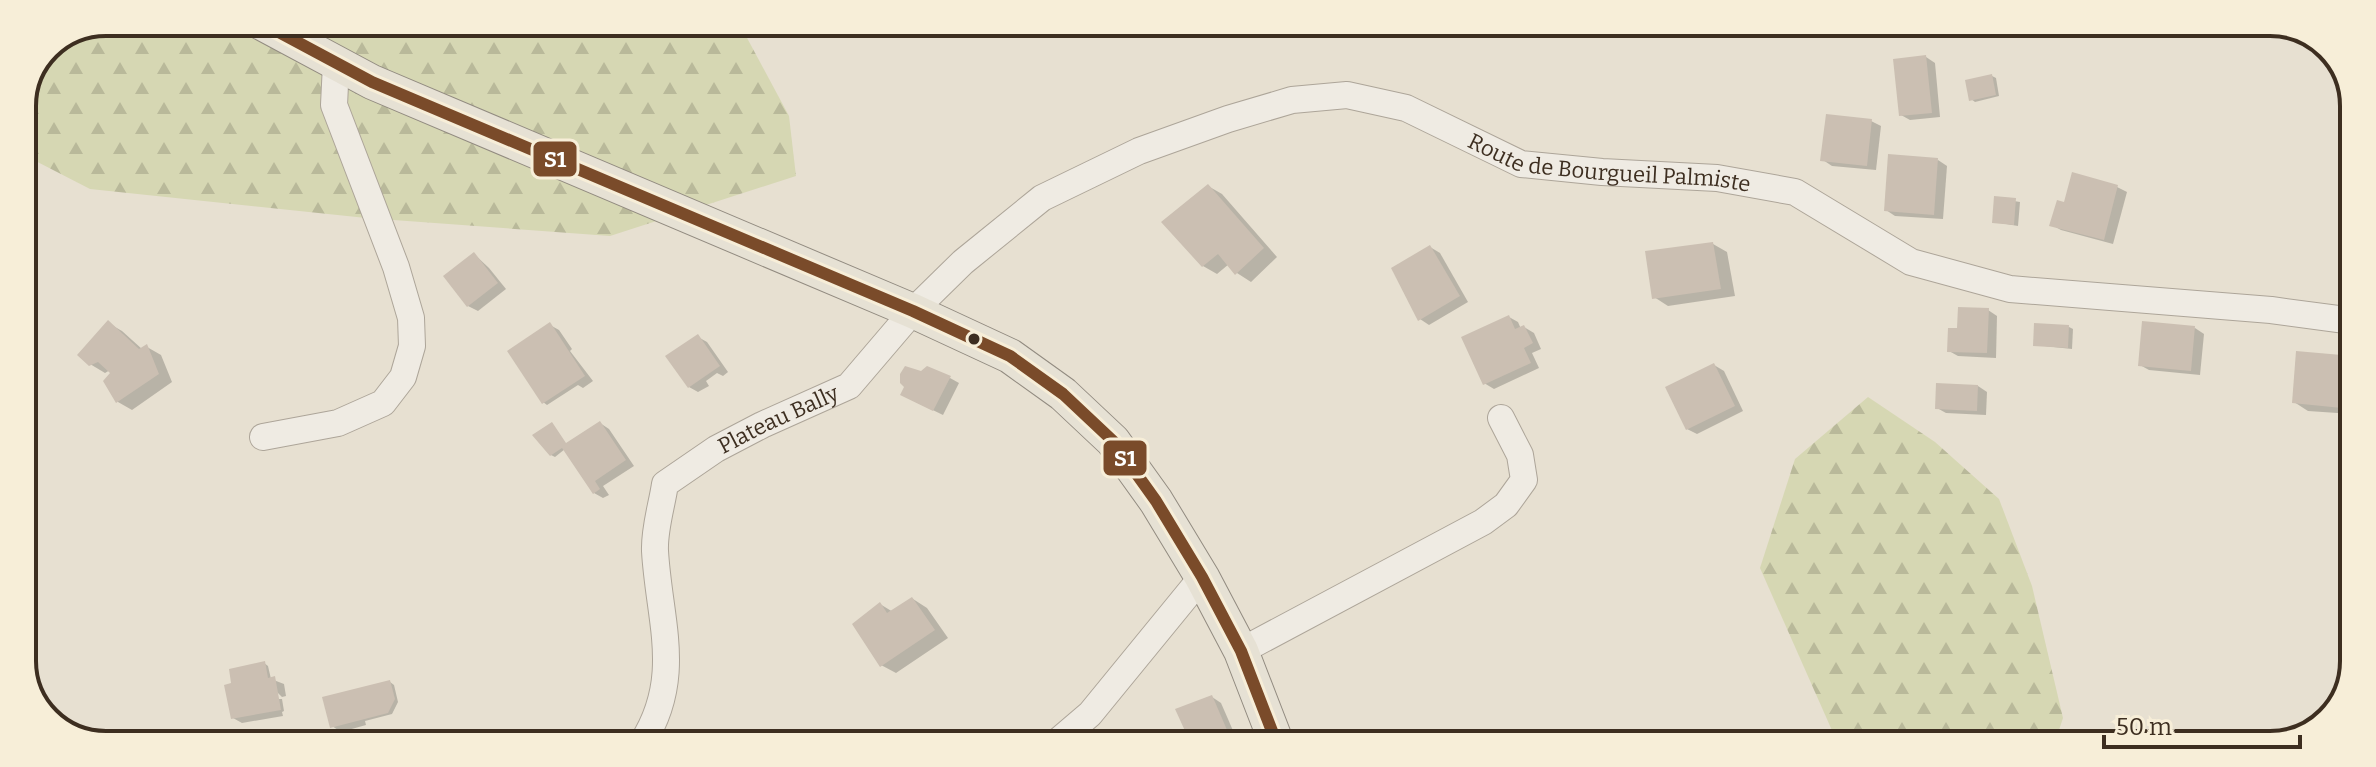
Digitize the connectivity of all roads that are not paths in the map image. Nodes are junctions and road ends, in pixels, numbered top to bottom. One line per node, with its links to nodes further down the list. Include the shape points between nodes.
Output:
1 (285, 36): 2 (main road)
2 (336, 64): 3 (main road); 6 (street, via 334,105 396,267 411,318 412,346 403,377 383,403 338,423)
3 (913, 311): 4 (street, Route de Bourgueil Palmiste, via 1042,198 1139,151 1228,119 1292,100 1347,95 1406,108 1521,164 1717,178 1795,192 1911,262 2010,289); 7 (main road, via 1010,356 1063,394 1113,441); 9 (street, Plateau Bally, via 849,386 716,449 665,484 655,548 667,678)
4 (2340, 319)
5 (1501, 418): 8 (street, via 1520,455 1524,480 1506,505)
6 (263, 437)
7 (1202, 577): 8 (main road); 10 (street, via 1090,714)
8 (1241, 651): 11 (main road)
9 (649, 731)
10 (1070, 731)
11 (1272, 731)

